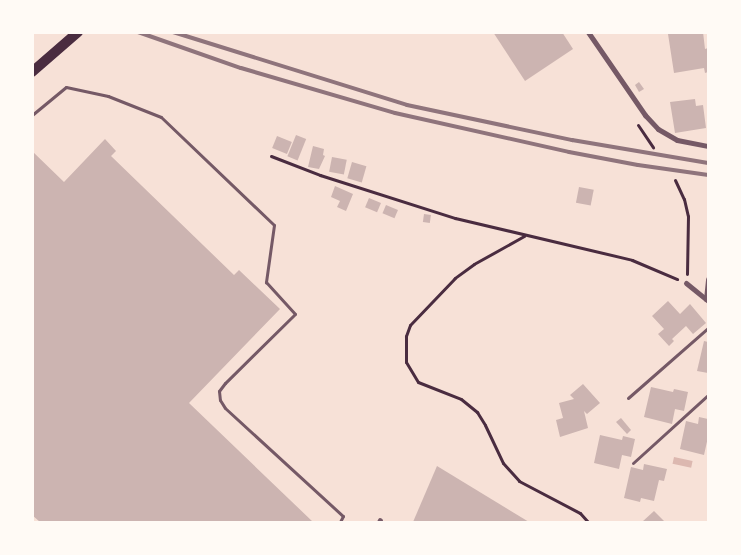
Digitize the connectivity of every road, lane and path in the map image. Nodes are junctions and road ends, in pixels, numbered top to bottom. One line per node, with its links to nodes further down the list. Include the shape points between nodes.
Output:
1 (78, 32): 3 (main road)
2 (588, 32): 5 (street, via 658,129 677,140)
3 (32, 72)
4 (32, 115): 16 (lane, via 66,87 108,96 161,117 274,225 266,282 296,314 225,383 219,391 220,400 343,516)
5 (708, 146)
6 (271, 156): 8 (path, via 320,176 455,218)
7 (675, 180): 10 (path, via 684,199 690,232)
8 (524, 235): 10 (path, via 632,260); 17 (path, via 454,278 410,326 406,336 406,362 418,382 461,399 477,412 503,463 519,480 580,513)
9 (708, 279): 11 (street)
10 (686, 283): 11 (street)
11 (707, 300)
12 (708, 328): 14 (lane)
13 (708, 395): 15 (lane)
14 (628, 398)
15 (633, 463)
16 (340, 522)
17 (588, 522)

